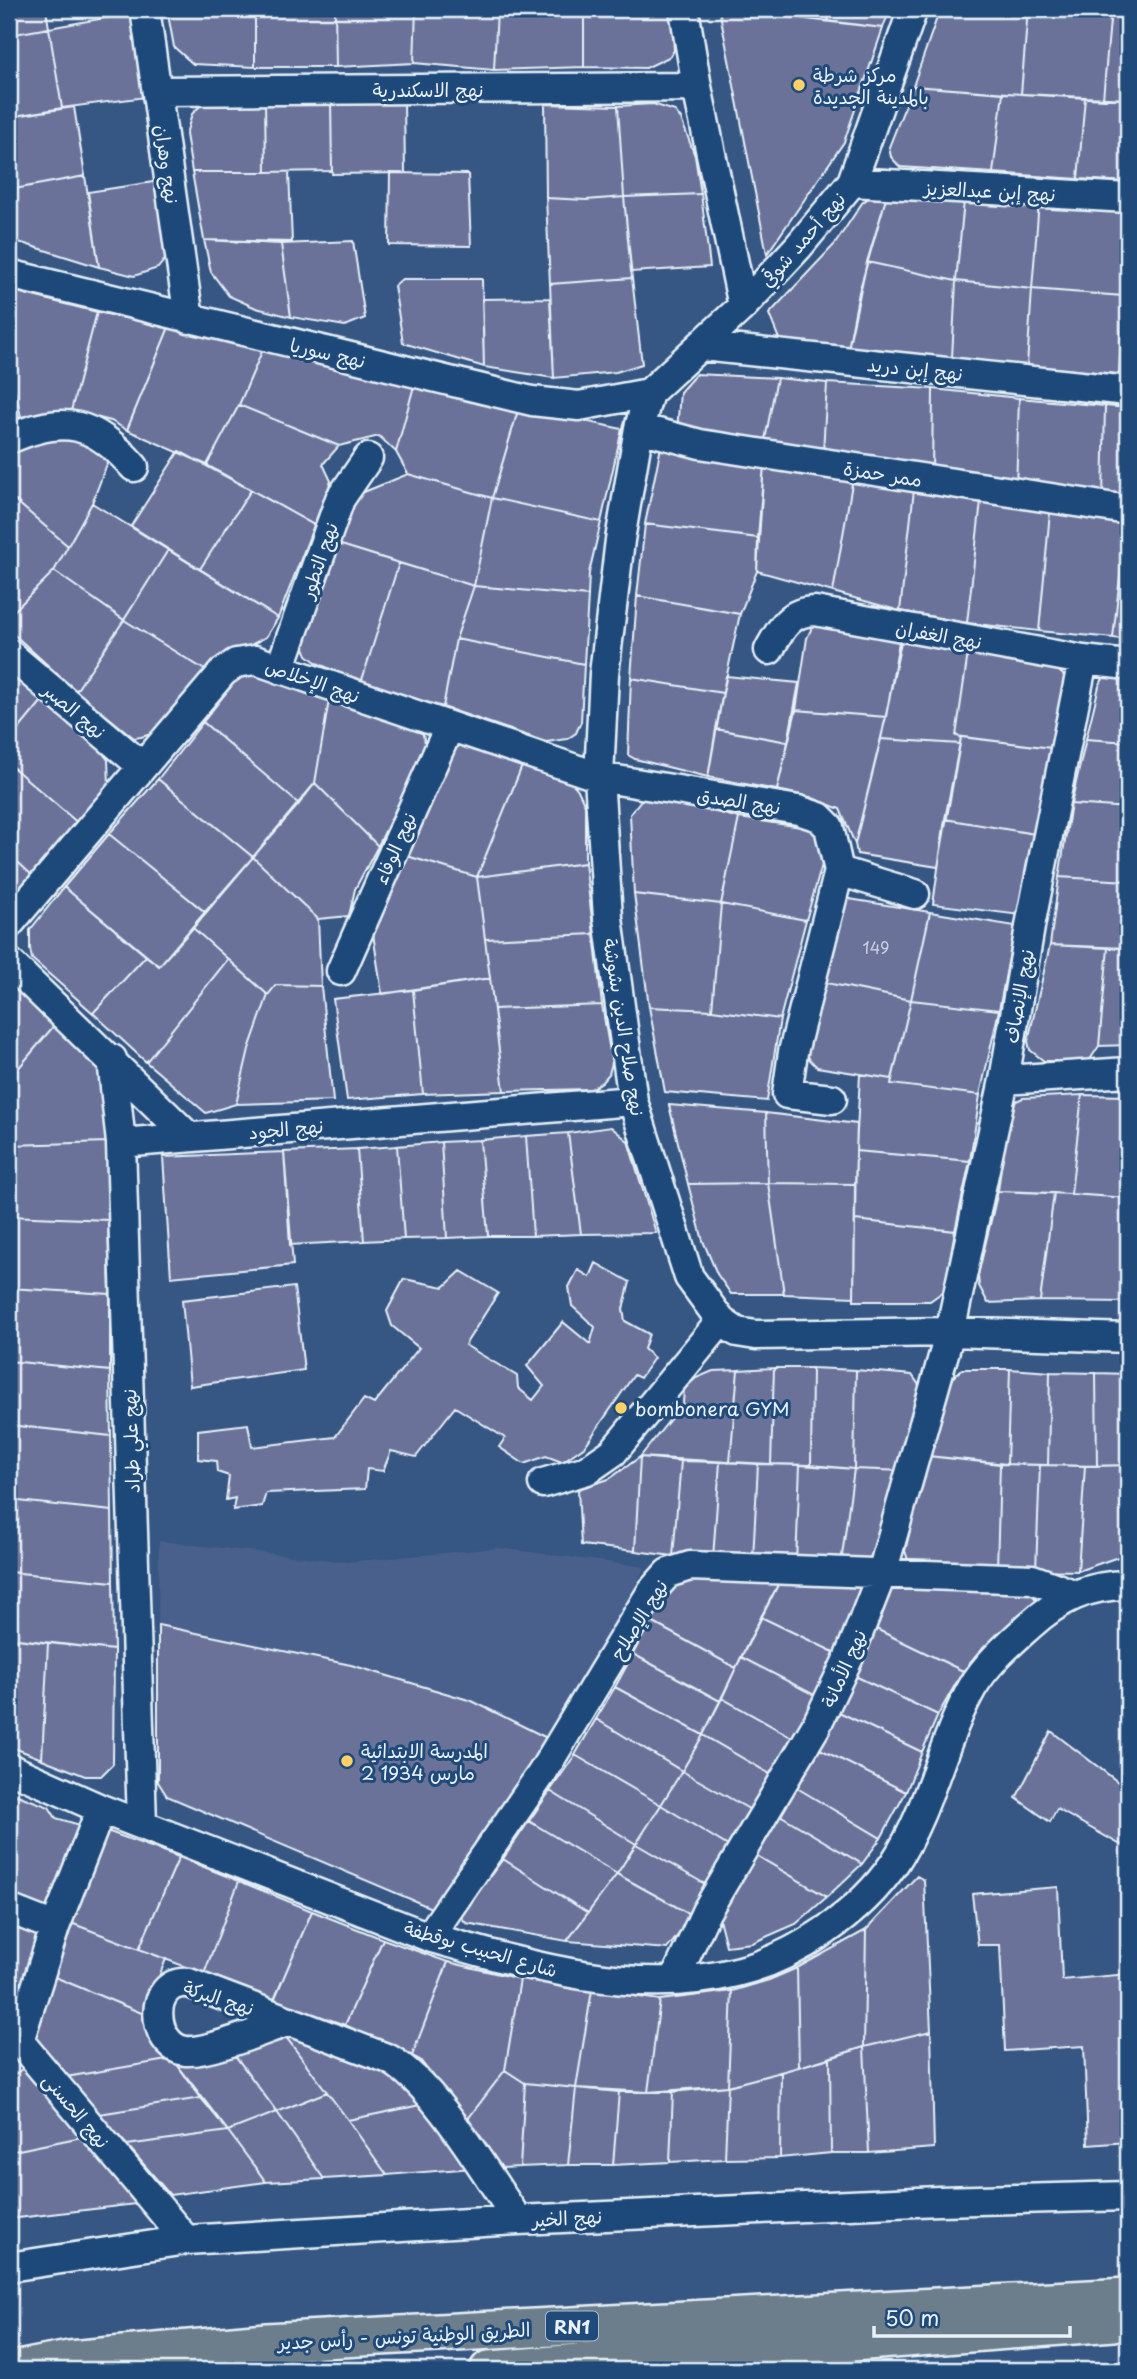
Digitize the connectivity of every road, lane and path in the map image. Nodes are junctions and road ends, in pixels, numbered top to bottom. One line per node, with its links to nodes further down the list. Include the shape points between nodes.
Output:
1 (145, 9): 5 (street, نهج وهران)
2 (684, 9): 4 (street)
3 (912, 9): 6 (street, نهج أحمد شوقي)
4 (697, 88): 5 (street, نهج الاسكندرية); 9 (street)
5 (158, 91): 10 (street, نهج وهران)
6 (852, 182): 7 (street, نهج إبن عبدالعزيز); 9 (street, نهج أحمد شوقي)
7 (1128, 198)
8 (9, 274): 10 (street, نهج سوريا)
9 (743, 306): 11 (street, نهج أحمد شوقي)
10 (189, 320): 13 (street, نهج سوريا, via 532,401 579,405)
11 (702, 346): 12 (street, نهج إبن دريد); 13 (street, نهج أحمد شوقي)
12 (1128, 391)
13 (649, 393): 14 (street, نهج صلاح الدين بشوشة)
14 (639, 428): 18 (street, ممر حمزة, via 700,444); 26 (street, نهج صلاح الدين بشوشة, via 610,606)
15 (9, 439): 17 (street, via 55,425 88,429 112,443)
16 (368, 458): 23 (street, نهج التطور, via 340,499)
17 (134, 467)
18 (1128, 510)
19 (769, 650): 21 (street, نهج الغفران, via 789,620 815,611)
20 (9, 654): 25 (street, نهج الصبر)
21 (1083, 660): 22 (street, نهج الغفران); 34 (street, نهج الإنصاف)
22 (1128, 665)
23 (280, 668): 24 (street, نهج الإخلاص); 25 (street, نهج الإخلاص, via 249,659 229,666)
24 (449, 727): 26 (street, نهج الإخلاص); 31 (street, نهج الوفاء)
25 (142, 766): 29 (street, نهج الإخلاص)
26 (599, 777): 27 (street, نهج الصدق, via 812,814 825,822 832,834); 36 (street, نهج صلاح الدين بشوشة, via 608,918)
27 (839, 871): 28 (street); 35 (street, نهج الصدق, via 793,1052 787,1094)
28 (915, 894)
29 (9, 924)
30 (9, 962): 32 (street)
31 (341, 971)
32 (112, 1059): 37 (street); 38 (street, نهج علي طراد)
33 (1128, 1072): 34 (street)
34 (1004, 1080): 40 (street, نهج الإنصاف)
35 (832, 1099)
36 (634, 1101): 37 (street, نهج الجود); 39 (street, نهج صلاح الدين بشوشة, via 690,1277)
37 (189, 1136): 38 (street, نهج الجود)
38 (121, 1143): 48 (street, نهج علي طراد)
39 (721, 1321): 40 (street, via 737,1332 774,1336); 42 (street, via 612,1452 587,1470)
40 (950, 1332): 41 (street); 43 (street, نهج الأمانة)
41 (1128, 1338)
42 (543, 1483)
43 (882, 1573): 45 (street, نهج الإصلاح, via 1032,1579); 51 (street, نهج الإصلاح, via 690,1566 668,1573 652,1591 585,1706 493,1848); 52 (street, نهج الأمانة, via 834,1691 706,1912)
44 (1128, 1585): 45 (street, شارع الحبيب بوقطفة)
45 (1073, 1594): 52 (street, شارع الحبيب بوقطفة, via 1014,1639 972,1689 908,1838 873,1889 835,1922 765,1962 736,1973)
46 (9, 1768): 47 (street, شارع الحبيب بوقطفة)
47 (101, 1809): 48 (street, شارع الحبيب بوقطفة); 50 (street, نهج الحسنى)
48 (142, 1824): 51 (street, شارع الحبيب بوقطفة)
49 (9, 1909): 50 (street)
50 (55, 1927): 54 (street, نهج الحسنى)
51 (429, 1937): 52 (street, شارع الحبيب بوقطفة, via 565,1972)
52 (675, 1979)
53 (290, 2021): 56 (street, via 389,2059 413,2074)
54 (14, 2052): 57 (street, نهج الحسنى)
55 (1128, 2196): 56 (street, نهج الخير)
56 (518, 2220): 57 (street, نهج الخير)
57 (186, 2240): 58 (street, نهج الخير)
58 (9, 2267)
59 (1128, 2297): 62 (main road, الطريق الوطنية تونس - رأس جدير / RN1, via 266,2342 69,2360)
60 (1128, 2321): 61 (main road, الطريق الوطنية تونس - رأس جدير / RN1)
61 (542, 2368): 63 (main road, الطريق الوطنية تونس - رأس جدير / RN1)
62 (17, 2370)
63 (489, 2370)

